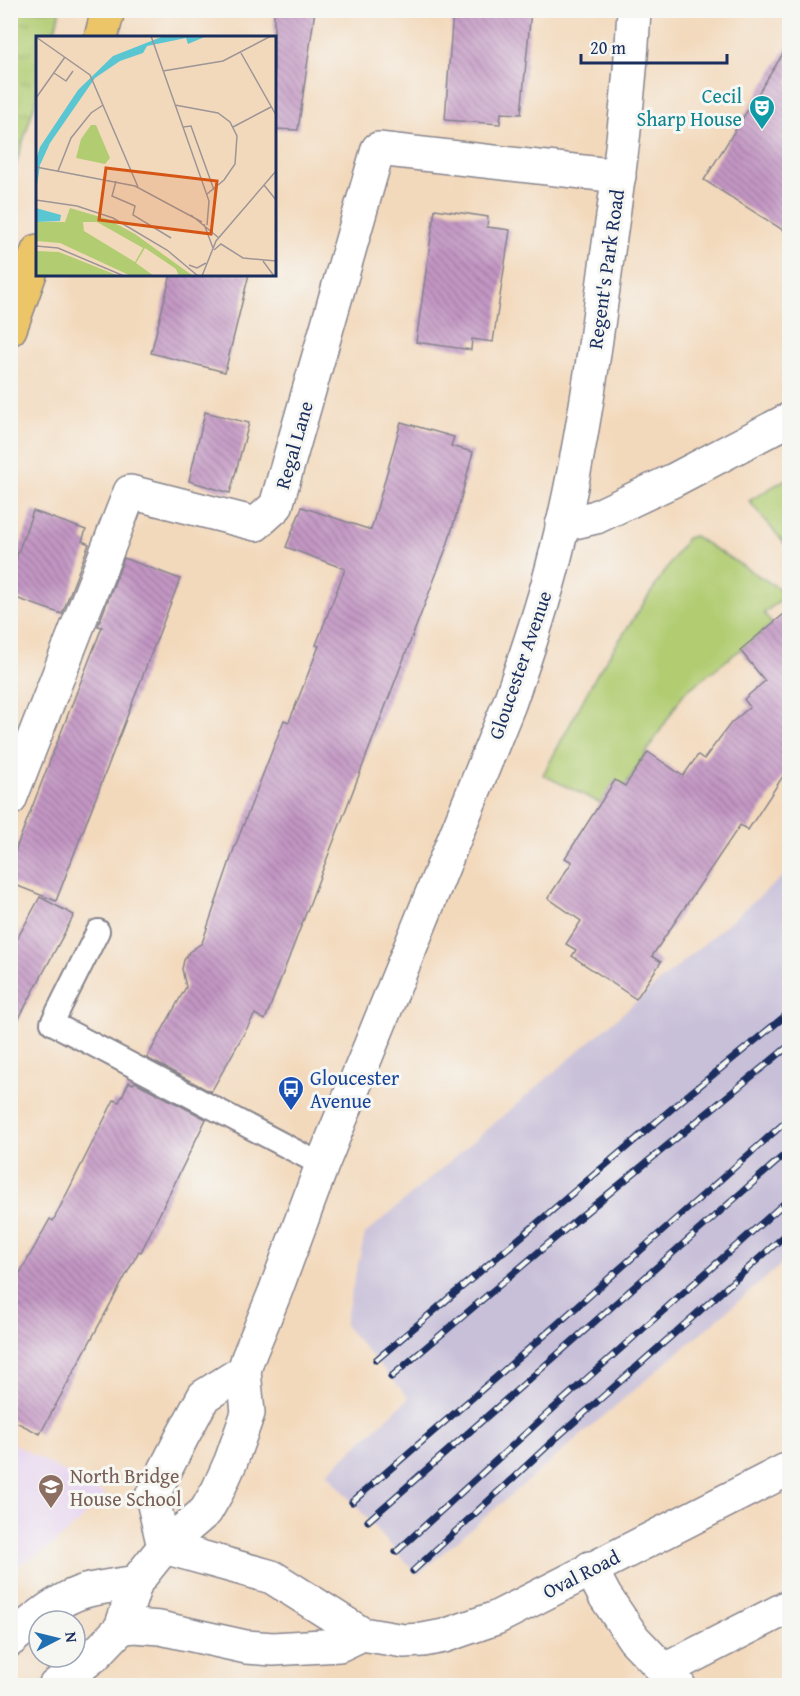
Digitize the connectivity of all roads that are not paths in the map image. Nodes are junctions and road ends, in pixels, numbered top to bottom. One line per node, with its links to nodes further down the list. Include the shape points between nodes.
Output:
1 (108, 10): 3 (main road)
2 (634, 10): 4 (street, Regent's Park Road)
3 (102, 36)
4 (619, 176): 8 (street, Regent's Park Road, via 591,380); 9 (street, Regal Lane, via 378,149 276,506 256,524 130,492)
5 (36, 257): 6 (main road)
6 (10, 329)
7 (789, 419): 8 (street, via 596,517)
8 (562, 525): 11 (street, Gloucester Avenue, via 509,704)
9 (10, 799)
10 (98, 931): 11 (lane, via 52,1023)
11 (322, 1165): 12 (street, Gloucester Avenue)
12 (243, 1371): 14 (street, Gloucester Avenue, via 248,1413 218,1490 206,1511); 14 (street, via 204,1396 152,1496)
13 (789, 1468): 15 (street, Oval Road)
14 (164, 1547): 16 (street, Gloucester Avenue); 19 (street, Oval Road, via 272,1577)
15 (590, 1568): 19 (street, Oval Road, via 496,1618 444,1636 404,1641); 21 (street, via 634,1639)
16 (136, 1582): 18 (street, Gloucester Avenue); 20 (street, via 83,1592 63,1601)
17 (789, 1606): 21 (street)
18 (121, 1628): 19 (street, Oval Road, via 160,1628 246,1647 273,1648 339,1645); 22 (street, Gloucester Avenue, via 95,1655)
19 (362, 1635)
20 (10, 1640)
21 (672, 1678)
22 (55, 1686)

